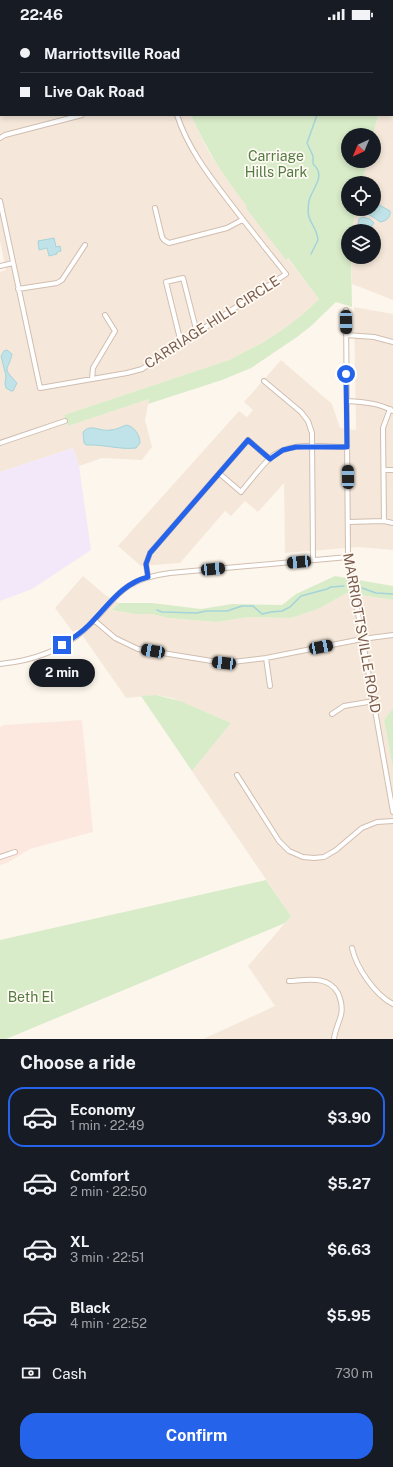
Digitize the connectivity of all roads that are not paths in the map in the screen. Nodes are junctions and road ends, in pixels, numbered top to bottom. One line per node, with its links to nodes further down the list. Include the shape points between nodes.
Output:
1 (78, 116): 3 (street)
2 (177, 116): 6 (street, CARRIAGE HILL CIRCLE, via 180,126 204,168)
3 (0, 138)
4 (0, 201): 8 (street, CARRIAGE HILL CIRCLE)
5 (155, 208): 6 (street, via 162,237 169,243 227,228)
6 (242, 220): 13 (street, CARRIAGE HILL CIRCLE, via 286,274)
7 (85, 245): 10 (street, via 62,280)
8 (13, 263): 9 (street); 10 (street, CARRIAGE HILL CIRCLE)
9 (0, 266)
10 (18, 289): 17 (street, CARRIAGE HILL CIRCLE, via 40,388)
11 (346, 310): 14 (street, MARRIOTTSVILLE ROAD)
12 (105, 315): 17 (street, via 115,331 93,368)
13 (197, 333): 16 (street, CARRIAGE HILL CIRCLE); 16 (street, via 183,278 166,282)
14 (346, 335): 15 (street, via 374,337); 19 (street, MARRIOTTSVILLE ROAD)
15 (393, 342)
16 (181, 343): 17 (street, CARRIAGE HILL CIRCLE, via 142,369)
17 (92, 379)
18 (264, 382): 23 (street, via 301,412 308,421 312,433)
19 (347, 401): 20 (street, via 368,402); 24 (street, MARRIOTTSVILLE ROAD)
20 (391, 410): 26 (street, via 383,428)
21 (65, 421): 22 (street)
22 (0, 442)
23 (312, 446): 24 (street); 25 (street, via 283,450); 33 (street)
24 (347, 447): 29 (street, MARRIOTTSVILLE ROAD)
25 (270, 459): 28 (street, via 241,492); 28 (street, via 248,440)
26 (384, 470): 27 (street); 30 (street)
27 (393, 470)
28 (220, 474): 34 (street, via 150,553 146,564)
29 (348, 522): 30 (street); 32 (street, MARRIOTTSVILLE ROAD)
30 (384, 522): 31 (street)
31 (393, 523)
32 (348, 557): 33 (street); 37 (street, MARRIOTTSVILLE ROAD)
33 (313, 560): 34 (street)
34 (148, 577): 35 (street, via 122,589)
35 (94, 620): 38 (street, via 115,638 138,649 224,663); 39 (street, via 78,635 55,650 29,659)
36 (393, 635): 37 (street)
37 (362, 639): 38 (street); 41 (street, MARRIOTTSVILLE ROAD)
38 (266, 658): 40 (street)
39 (0, 664)
40 (270, 686)
41 (374, 701): 42 (street, via 344,706); 44 (street, MARRIOTTSVILLE ROAD)
42 (332, 714)
43 (237, 774): 45 (street, via 279,840 289,850 303,857 324,857 362,828 377,822)
44 (393, 812)
45 (393, 821)
46 (15, 852): 47 (street)
47 (0, 857)
48 (352, 948): 50 (street, via 354,957 375,990)
49 (290, 980): 51 (street, via 321,980 334,987 340,997 342,1009)
50 (393, 1004)
51 (334, 1039)

